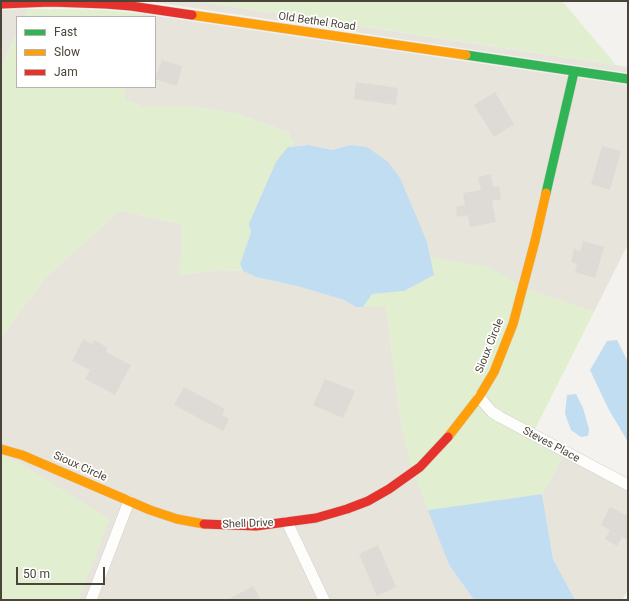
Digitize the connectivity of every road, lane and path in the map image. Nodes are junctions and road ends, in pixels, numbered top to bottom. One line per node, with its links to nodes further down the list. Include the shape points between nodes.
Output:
1 (51, 2): 2 (street, Old Bethel Road); 3 (street, Old Bethel Road, via 131,6)
2 (1, 4)
3 (574, 72): 4 (street, Old Bethel Road); 5 (street, Sioux Circle, via 535,241 512,324 494,372)
4 (628, 79)
5 (479, 397): 7 (street, Steves Place, via 500,417); 10 (street, Sioux Circle, via 460,423 420,467 389,489 342,511)
6 (1, 449): 8 (street, Sioux Circle, via 22,455)
7 (628, 485)
8 (129, 501): 9 (street, Sioux Circle); 11 (street)
9 (148, 510): 10 (street, Shell Drive, via 201,524 256,526)
10 (287, 522): 12 (street, Shell Drive)
11 (91, 600)
12 (324, 600)

